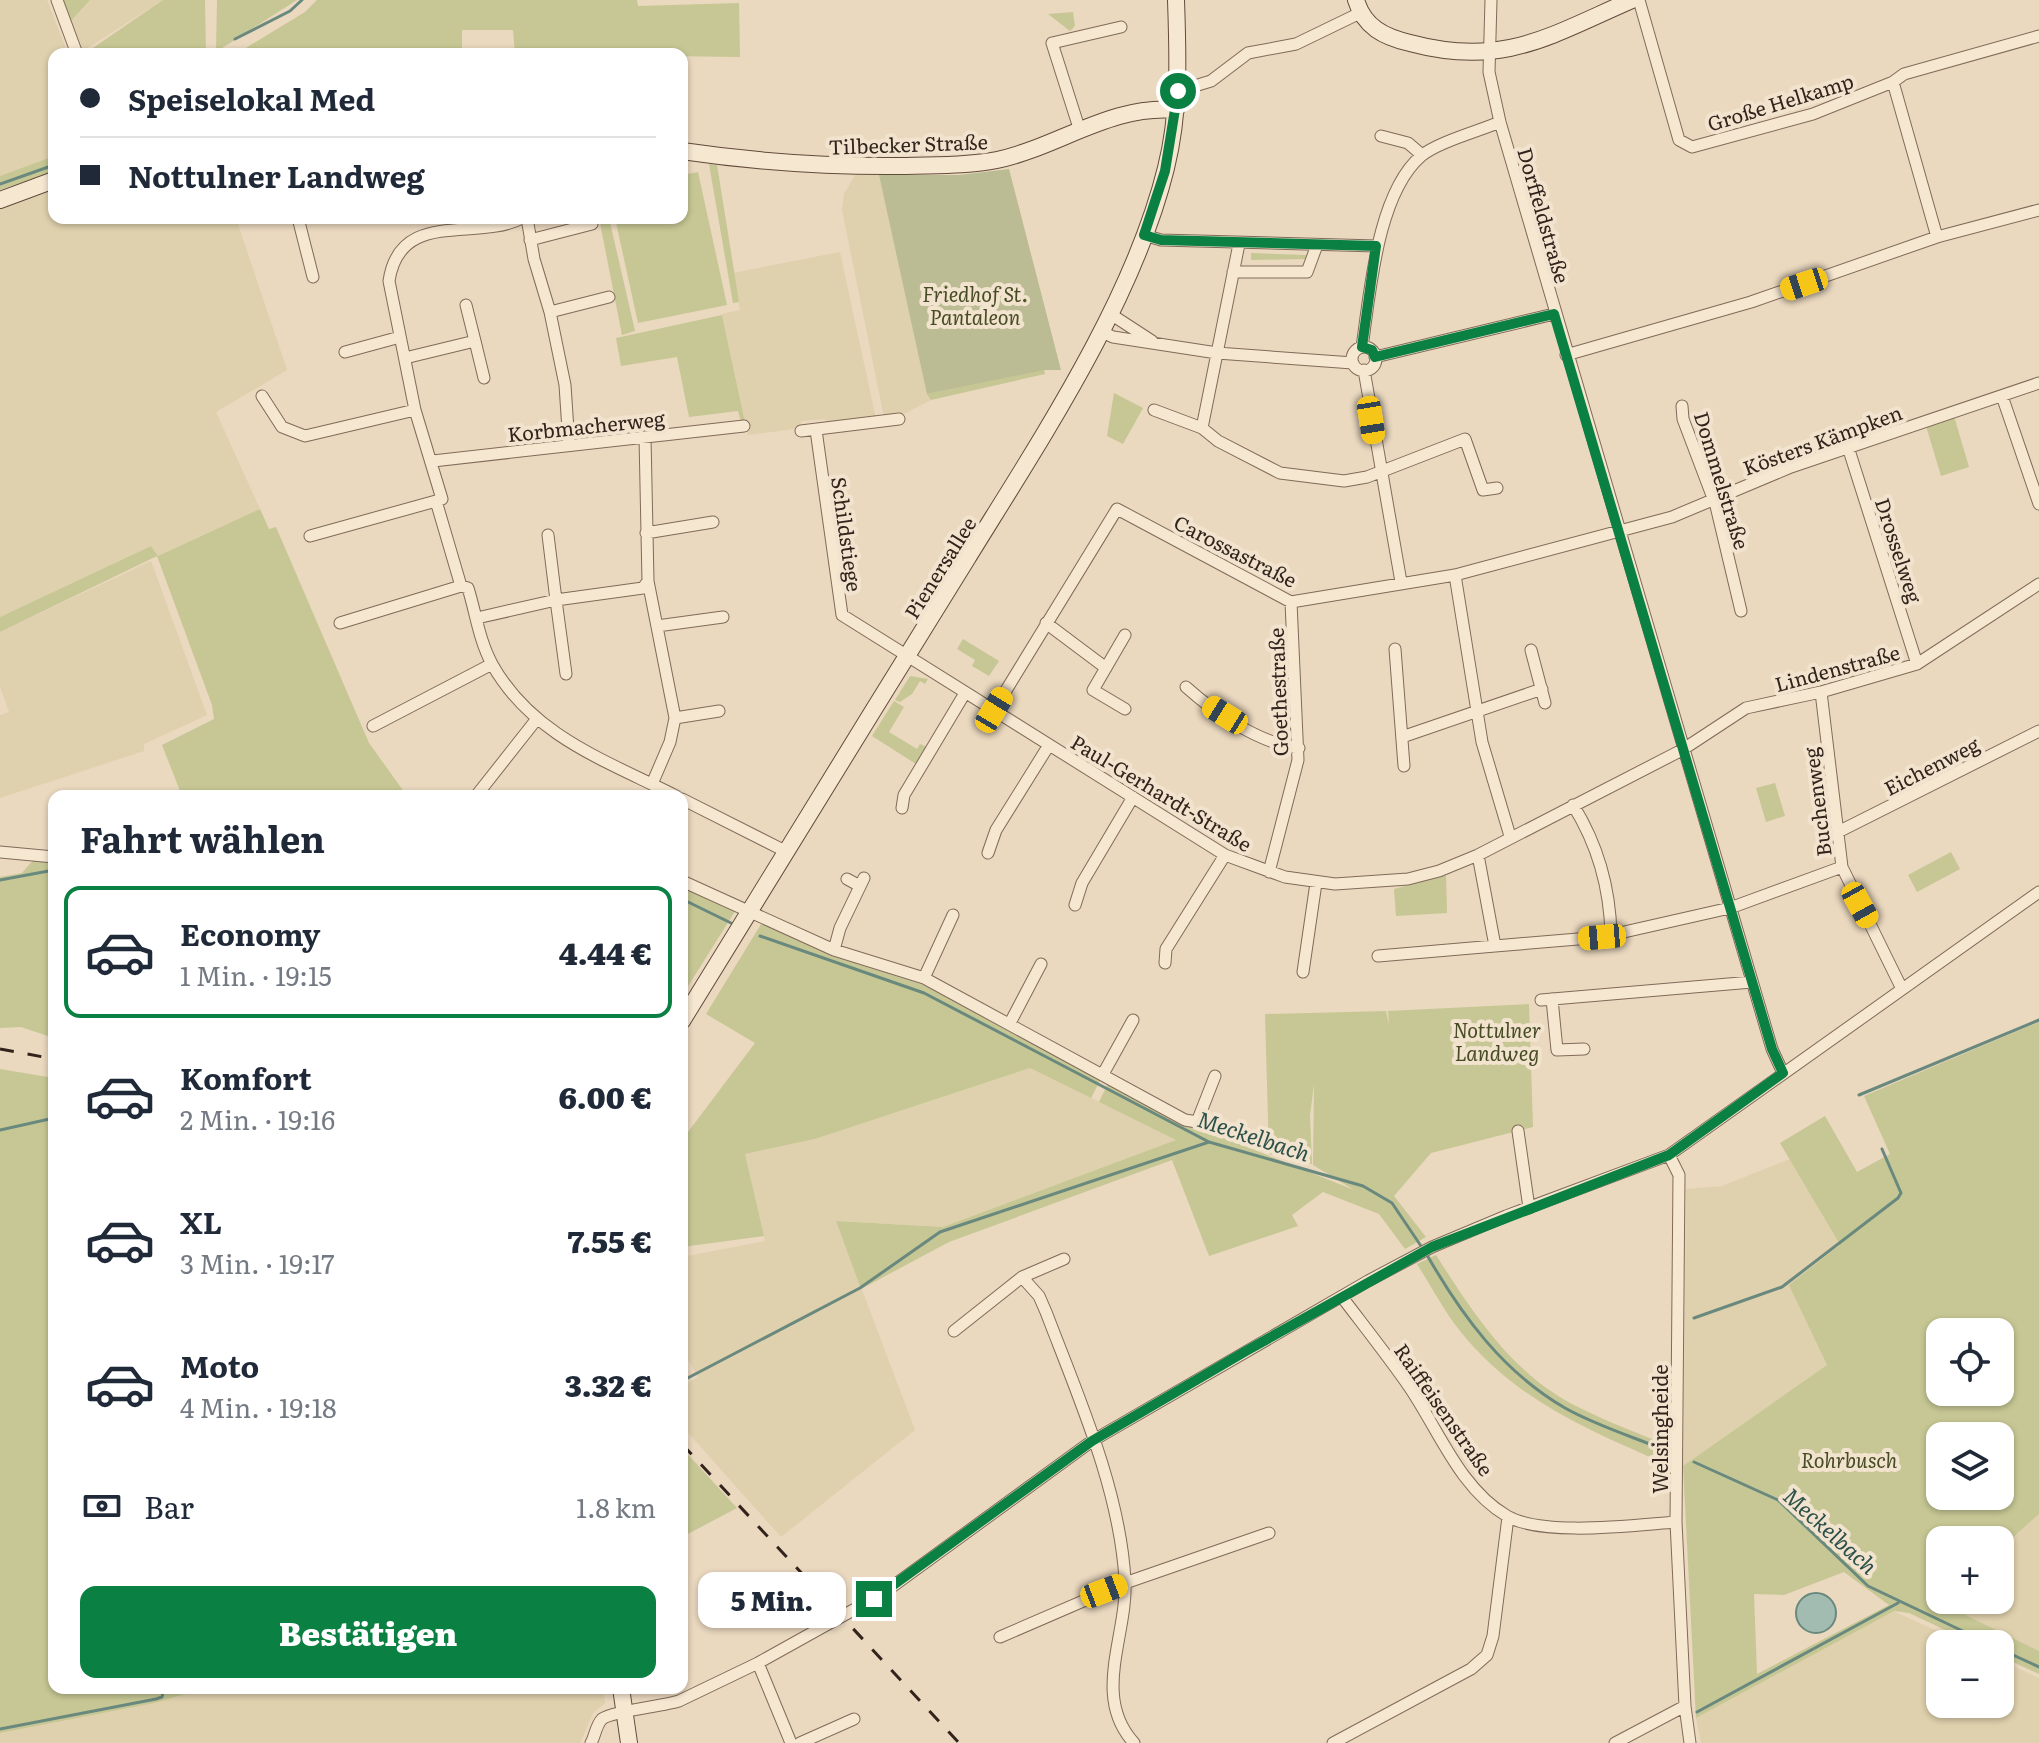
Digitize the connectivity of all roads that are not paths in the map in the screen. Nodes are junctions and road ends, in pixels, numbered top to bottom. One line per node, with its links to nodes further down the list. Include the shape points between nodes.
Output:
1 (57, 0): 9 (street)
2 (1176, 0): 12 (main road, Pienersallee)
3 (1491, 0): 10 (street, Dorffeldstraße)
4 (1632, 0): 10 (main road, via 1535,42)
5 (1639, 0): 11 (street, Große Helkamp, via 1679,140 1692,147 1840,105)
6 (1358, 7): 10 (main road, via 1381,34 1400,41 1456,53); 12 (street, via 1296,44 1248,53 1211,81)
7 (1121, 27): 15 (street, via 1052,43)
8 (2039, 36): 11 (street, Große Helkamp, via 1904,74)
9 (75, 48)
10 (1489, 53): 14 (street, Dorffeldstraße)
11 (1893, 82): 27 (street)
12 (1178, 91): 13 (main road, Pienersallee)
13 (1176, 110): 15 (main road, Tilbecker Straße, via 1133,111); 26 (main road, Pienersallee, via 1165,171)
14 (1500, 122): 18 (street); 38 (street, Dorffeldstraße)
15 (1080, 131): 17 (main road, Tilbecker Straße, via 997,160 954,164 813,167)
16 (1381, 136): 18 (street, via 1408,143)
17 (688, 152)
18 (1422, 155): 31 (street, via 1397,193)
19 (48, 182): 20 (main road)
20 (0, 200)
21 (2039, 210): 27 (street)
22 (300, 224): 33 (street)
23 (446, 224): 40 (street, via 411,241 391,264 389,281)
24 (526, 224): 28 (street)
25 (592, 224): 28 (street)
26 (1144, 235): 29 (street); 37 (main road, Pienersallee)
27 (1937, 237): 46 (street, via 1751,302)
28 (530, 240): 36 (street)
29 (1239, 244): 30 (street); 32 (street)
30 (1317, 245): 31 (street); 32 (street, via 1307,272)
31 (1376, 246): 43 (street)
32 (1233, 272): 45 (street)
33 (313, 277)
34 (609, 297): 36 (street)
35 (466, 305): 41 (street)
36 (550, 312): 64 (street, via 565,385)
37 (1109, 313): 39 (main road, Pienersallee); 42 (street)
38 (1554, 314): 46 (street, Dorffeldstraße); 47 (street)
39 (1100, 331): 42 (street); 93 (main road, Pienersallee, via 1030,457)
40 (400, 337): 44 (street); 48 (street)
41 (475, 341): 48 (street); 51 (street)
42 (1153, 342): 45 (street)
43 (1362, 347): 47 (street); 49 (street, via 1354,352)
44 (345, 352)
45 (1217, 353): 49 (street); 60 (street)
46 (1566, 355): 73 (street, Dorffeldstraße)
47 (1375, 357): 50 (street, via 1373,366)
48 (405, 358): 56 (street)
49 (1353, 363): 50 (street)
50 (1364, 370): 67 (street)
51 (484, 378)
52 (2039, 383): 54 (street, Kösters Kämpken)
53 (262, 396): 56 (street, via 282,427 305,436)
54 (2002, 396): 65 (street, Kösters Kämpken); 71 (street)
55 (1682, 406): 70 (street, Dommelstraße)
56 (415, 410): 66 (street)
57 (1154, 410): 60 (street)
58 (899, 419): 61 (street)
59 (744, 426): 63 (street, Korbmacherweg)
60 (1202, 428): 67 (street, via 1280,473 1344,481)
61 (816, 430): 62 (street); 93 (street, Schildstiege, via 842,615)
62 (801, 431)
63 (645, 437): 64 (street, Korbmacherweg); 74 (street)
64 (569, 445): 66 (street, Korbmacherweg)
65 (1848, 447): 70 (street, Kösters Kämpken); 95 (street, Drosselweg)
66 (433, 461): 69 (street, via 442,499)
67 (1379, 469): 68 (street, via 1465,439 1483,490); 79 (street)
68 (1497, 488)
69 (436, 501): 76 (street); 81 (street)
70 (1712, 501): 73 (street, Kösters Kämpken); 84 (street, Dommelstraße)
71 (2039, 504)
72 (713, 522): 74 (street)
73 (1619, 531): 77 (street, Carossastraße); 114 (street, Dorffeldstraße)
74 (646, 533): 78 (street)
75 (548, 535): 82 (street)
76 (310, 536)
77 (1455, 575): 79 (street, Carossastraße); 106 (street)
78 (648, 581): 82 (street, via 643,588); 89 (street)
79 (1401, 582): 83 (street, Carossastraße)
80 (2039, 584): 95 (street, Lindenstraße)
81 (461, 586): 86 (street, via 468,588); 87 (street)
82 (556, 600): 86 (street); 97 (street)
83 (1291, 602): 88 (street, Carossastraße, via 1117,509); 113 (street, Goethestraße)
84 (1741, 611)
85 (723, 617): 89 (street)
86 (477, 618): 94 (street)
87 (340, 623)
88 (1046, 623): 96 (street); 104 (street, Carossastraße)
89 (657, 626): 107 (street)
90 (1125, 635): 96 (street)
91 (1395, 649): 111 (street)
92 (1531, 650): 99 (street)
93 (906, 657): 101 (street, Paul-Gerhardt-Straße); 126 (main road, Pienersallee)
94 (492, 664): 108 (street); 109 (street)
95 (1917, 664): 100 (street, Lindenstraße)
96 (1106, 668): 103 (street, via 1093,690)
97 (566, 674)
98 (1186, 687): 113 (street, via 1249,730)
99 (1542, 689): 102 (street); 106 (street)
100 (1821, 692): 114 (street, Lindenstraße, via 1746,708); 123 (street, Buchenweg)
101 (965, 693): 104 (street, Paul-Gerhardt-Straße); 122 (street, via 904,795)
102 (1545, 703)
103 (1125, 709)
104 (994, 710): 112 (street, Paul-Gerhardt-Straße)
105 (719, 711): 107 (street)
106 (1476, 713): 111 (street); 124 (street)
107 (675, 718): 116 (street)
108 (536, 720): 116 (street, via 595,758); 117 (street)
109 (373, 726)
110 (2039, 731): 123 (street, Eichenweg)
111 (1402, 737): 115 (street)
112 (1049, 745): 119 (street, Paul-Gerhardt-Straße); 127 (street, via 996,830)
113 (1299, 748): 132 (street, Goethestraße)
114 (1682, 750): 121 (street, Paul-Gerhardt-Straße); 138 (street, Dorffeldstraße)
115 (1404, 766)
116 (652, 784): 118 (street)
117 (481, 790)
118 (664, 790)
119 (1133, 797): 128 (street, Paul-Gerhardt-Straße); 137 (street, via 1082,883)
120 (688, 802): 126 (street)
121 (1573, 805): 124 (street, Paul-Gerhardt-Straße); 141 (street, via 1604,875)
122 (902, 808)
123 (1838, 832): 131 (street, Buchenweg)
124 (1510, 836): 129 (street, Paul-Gerhardt-Straße)
125 (0, 852): 130 (street)
126 (787, 852): 139 (main road, Pienersallee)
127 (988, 853)
128 (1225, 855): 132 (street, Paul-Gerhardt-Straße); 145 (street, via 1166,949)
129 (1478, 855): 134 (street, Paul-Gerhardt-Straße, via 1408,879); 142 (street)
130 (48, 856)
131 (1842, 867): 138 (street); 150 (street, Buchenweg)
132 (1269, 872): 134 (street, Paul-Gerhardt-Straße)
133 (847, 879): 143 (street, via 862,882)
134 (1316, 883): 147 (street)
135 (688, 884): 139 (street)
136 (2039, 892): 150 (street)
137 (1075, 905)
138 (1730, 908): 141 (street); 149 (street, Dorffeldstraße)
139 (749, 910): 143 (street); 151 (main road, Pienersallee)
140 (953, 915): 148 (street)
141 (1611, 935): 142 (street)
142 (1495, 946): 144 (street)
143 (834, 950): 148 (street)
144 (1378, 956)
145 (1165, 963)
146 (1041, 964): 153 (street)
147 (1303, 972)
148 (924, 978): 153 (street)
149 (1752, 982): 154 (street, via 1546,999 1557,1050); 155 (street, Dorffeldstraße)
150 (1902, 989): 155 (street)
151 (688, 1011)
152 (1133, 1020): 156 (street)
153 (1010, 1023): 156 (street)
154 (1584, 1049)
155 (1783, 1073): 159 (street)
156 (1103, 1074): 157 (street, via 1197,1122)
157 (1215, 1076)
158 (1518, 1131): 160 (street)
159 (1669, 1155): 160 (street); 167 (street, Welsingheide, via 1679,1175)
160 (1529, 1208): 163 (street, via 1432,1247)
161 (1064, 1259): 162 (street)
162 (1022, 1277): 164 (street); 165 (street, via 1046,1312)
163 (1342, 1297): 165 (street); 166 (street, Raiffeisenstraße, via 1408,1386 1468,1482)
164 (954, 1331)
165 (1092, 1441): 169 (street, via 1112,1498); 171 (street, via 882,1594)
166 (1508, 1517): 167 (street, Raiffeisenstraße, via 1586,1528); 181 (street, via 1487,1655 1471,1669)
167 (1676, 1522): 173 (street, Welsingheide)
168 (1269, 1533): 169 (street)
169 (1125, 1583): 170 (street); 180 (street, via 1112,1686 1115,1709)
170 (1000, 1637)
171 (758, 1663): 174 (street, via 679,1701); 178 (street)
172 (622, 1694): 174 (main road)
173 (1685, 1706): 182 (street); 183 (street, Welsingheide)
174 (624, 1712): 176 (street, via 600,1721); 177 (main road)
175 (854, 1719): 179 (street)
176 (591, 1743)
177 (629, 1743)
178 (791, 1743)
179 (800, 1743)
180 (1134, 1743)
181 (1333, 1743)
182 (1615, 1743)
183 (1690, 1743)

